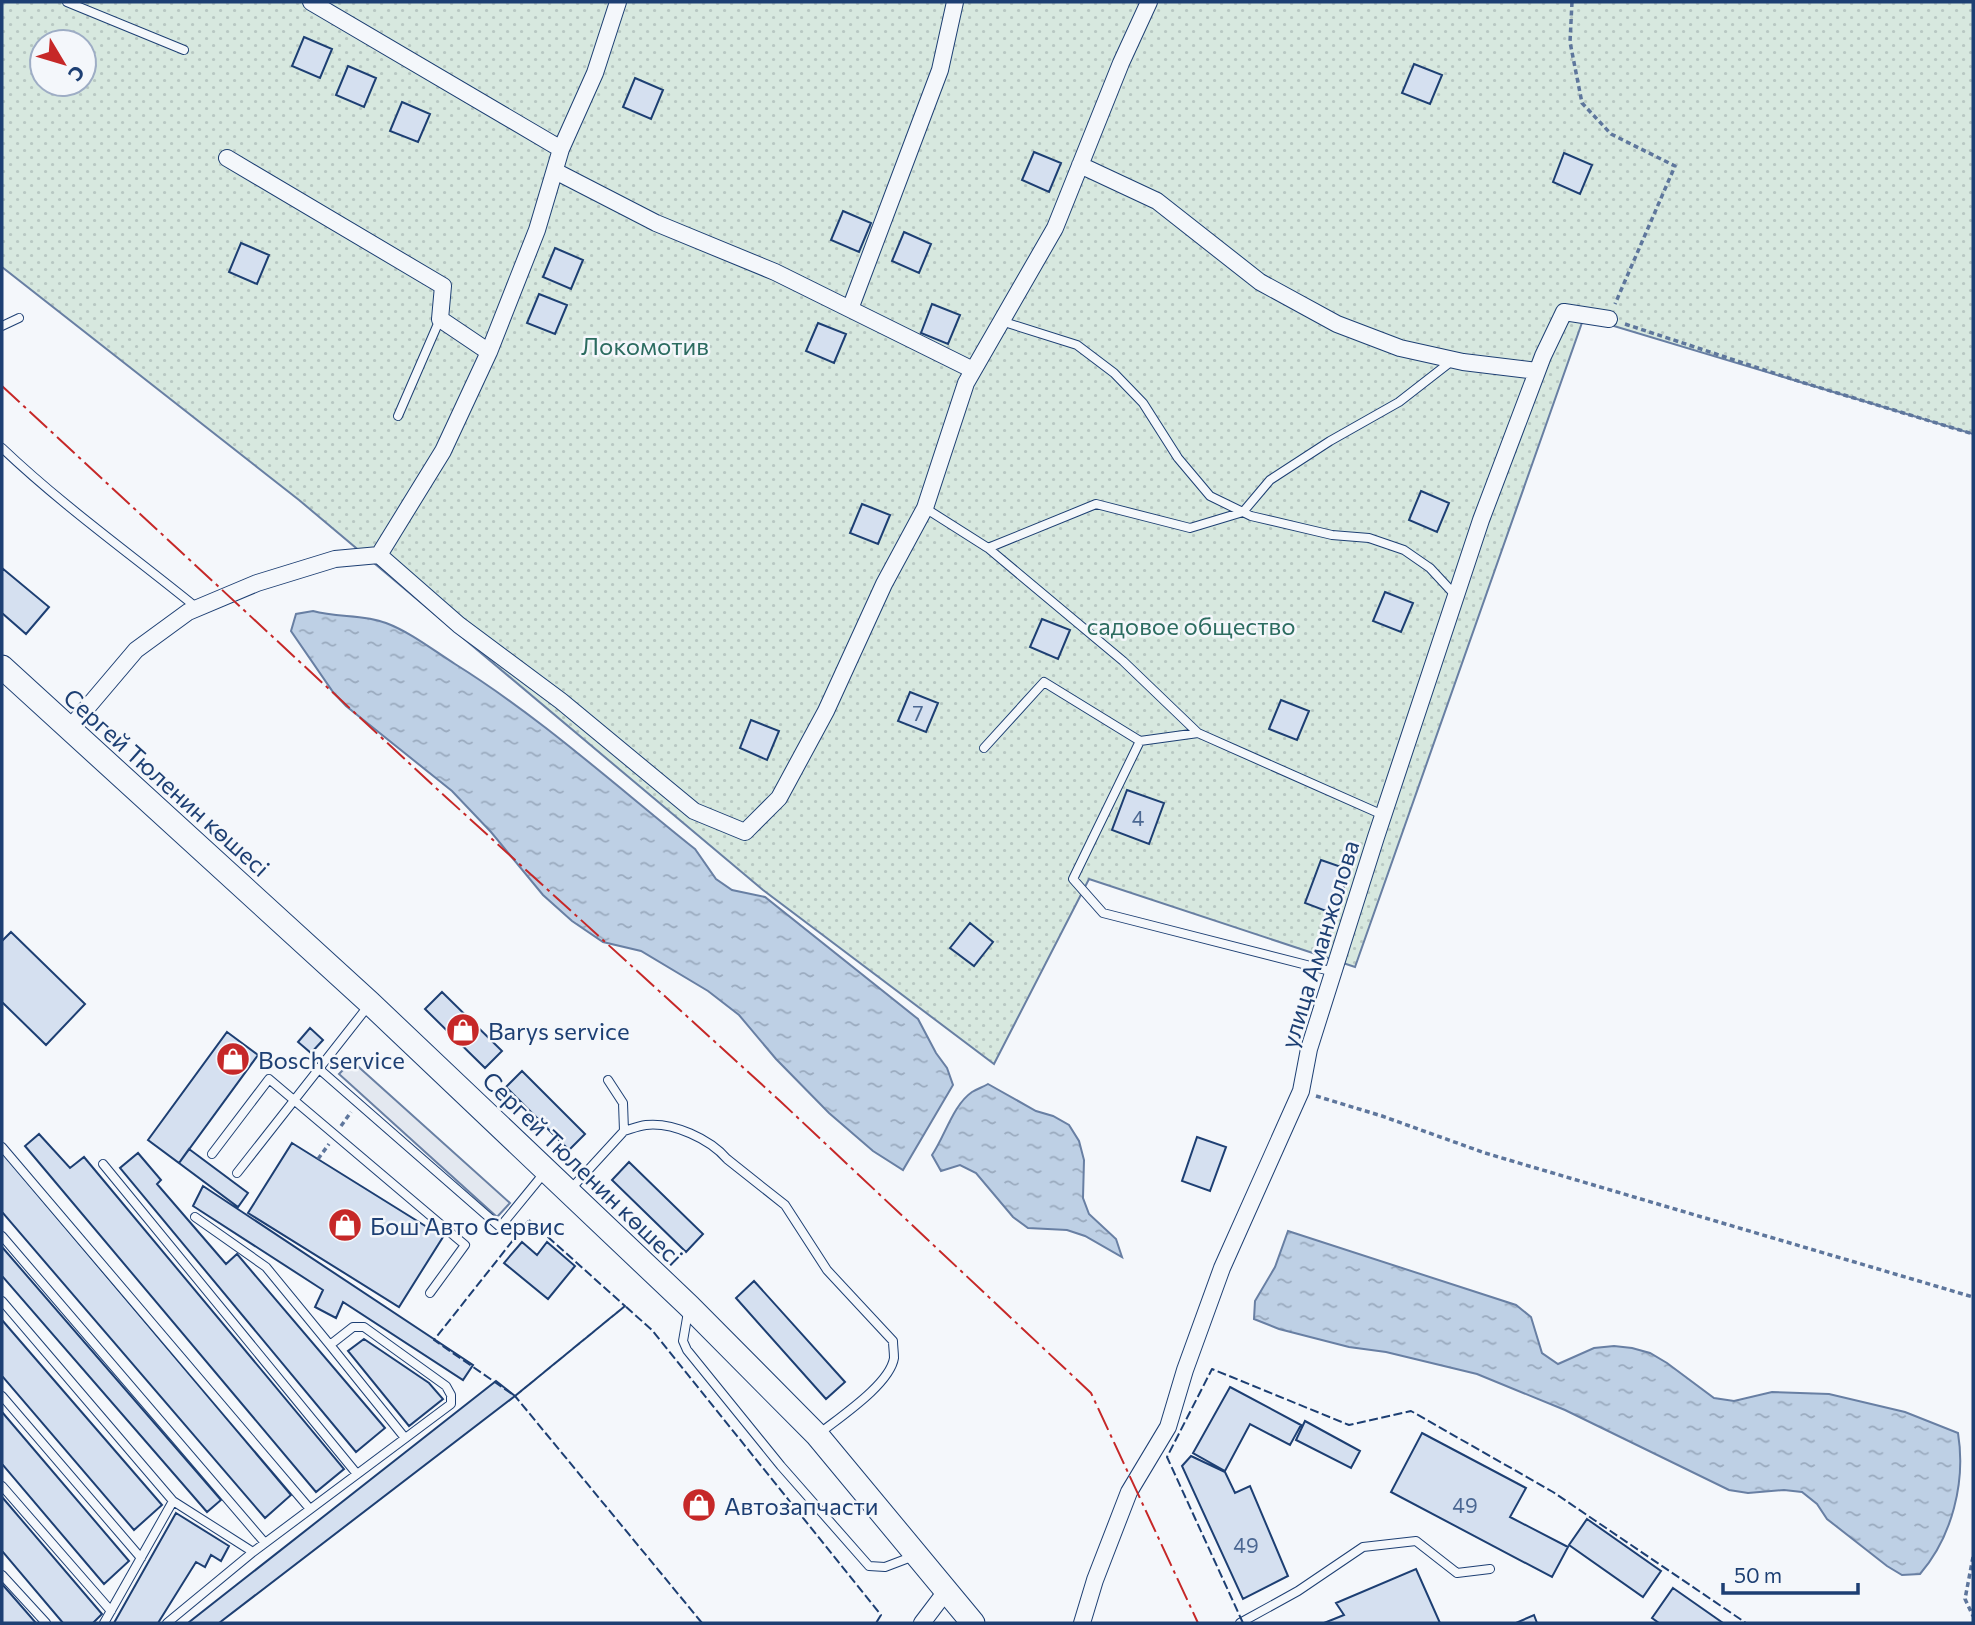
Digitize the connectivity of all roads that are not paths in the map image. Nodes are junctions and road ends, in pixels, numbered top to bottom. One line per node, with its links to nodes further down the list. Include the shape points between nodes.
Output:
1 (67, 2): 6 (lane)
2 (311, 2): 7 (street)
3 (618, 2): 7 (street, via 596,73)
4 (955, 2): 11 (street, via 940,70)
5 (1149, 2): 9 (street)
6 (184, 50)
7 (561, 149): 10 (street)
8 (227, 158): 13 (street, via 443,286)
9 (1080, 165): 15 (street, via 1055,228); 18 (street, via 1157,201 1260,282 1337,324 1400,348)
10 (555, 171): 11 (street, via 656,223); 17 (street)
11 (850, 309): 19 (street)
12 (19, 318): 16 (lane)
13 (440, 319): 17 (street); 21 (lane)
14 (1609, 319): 20 (street, улица Аманжолова, via 1564,313)
15 (1001, 321): 19 (street); 24 (lane, via 1077,345 1114,373 1143,403 1178,458 1210,496)
16 (2, 326)
17 (489, 352): 26 (street, via 443,452)
18 (1453, 360): 20 (street); 24 (lane, via 1399,402 1270,480)
19 (973, 370): 23 (street)
20 (1537, 371): 27 (street, улица Аманжолова)
21 (398, 416)
22 (2, 448): 28 (lane)
23 (925, 508): 25 (lane); 26 (street, via 884,584 827,711 779,798 745,832 694,811 561,701 459,625)
24 (1243, 512): 25 (lane, via 1190,528 1096,504); 27 (lane, via 1332,535 1369,538 1404,550 1430,568)
25 (988, 548): 31 (lane, via 1123,661)
26 (379, 555): 28 (street, via 335,559)
27 (1456, 596): 34 (street, улица Аманжолова)
28 (197, 608): 30 (street, via 136,650)
29 (2, 667): 30 (main road, Сергей Тюленин көшесі)
30 (69, 729): 36 (main road, Сергей Тюленин көшесі)
31 (1198, 733): 32 (lane); 34 (lane)
32 (1139, 741): 33 (lane, via 1044,682); 35 (lane, via 1073,879 1103,913)
33 (985, 748)
34 (1383, 815): 35 (street, улица Аманжолова)
35 (1334, 972): 73 (street, улица Аманжолова, via 1309,1049 1301,1091 1222,1268 1168,1427 1129,1492)
36 (370, 1003): 37 (lane); 44 (main road, Сергей Тюленин көшесі)
37 (318, 1069): 39 (lane); 44 (lane, via 500,1227)
38 (608, 1080): 40 (lane, via 623,1103)
39 (294, 1100): 42 (lane, via 269,1079); 45 (lane); 49 (lane, via 465,1245)
40 (624, 1131): 46 (lane); 54 (lane, via 647,1125 671,1128 719,1150 785,1205 827,1270 893,1341 894,1359 886,1375)
41 (2, 1147): 59 (lane)
42 (212, 1154)
43 (103, 1164): 56 (lane)
44 (547, 1170): 46 (main road, Сергей Тюленин көшесі)
45 (237, 1173)
46 (569, 1191): 51 (main road, Сергей Тюленин көшесі)
47 (195, 1217): 52 (lane, via 266,1267)
48 (2, 1236): 60 (lane)
49 (430, 1293)
50 (2, 1301): 58 (lane)
51 (689, 1306): 54 (main road, Сергей Тюленин көшесі); 62 (lane, via 683,1341 687,1350 869,1566 885,1567)
52 (330, 1345): 55 (lane); 55 (lane, via 353,1327 364,1327 446,1386 451,1404)
53 (2, 1396): 63 (lane)
54 (817, 1435): 62 (main road, Сергей Тюленин көшесі)
55 (405, 1438): 56 (lane)
56 (358, 1474): 59 (lane)
57 (2, 1486): 67 (lane)
58 (173, 1501): 61 (lane); 63 (lane)
59 (310, 1509): 60 (lane)
60 (265, 1543): 61 (lane)
61 (253, 1552): 70 (lane)
62 (917, 1555): 66 (main road, Сергей Тюленин көшесі)
63 (141, 1558): 67 (lane)
64 (1490, 1569): 74 (lane, via 1457,1573 1416,1541 1363,1547)
65 (2, 1575): 68 (lane)
66 (947, 1590): 71 (street); 72 (main road, Сергей Тюленин көшесі)
67 (111, 1611): 69 (lane)
68 (46, 1623)
69 (104, 1623)
70 (167, 1623)
71 (922, 1623)
72 (973, 1623)
73 (1082, 1623)
74 (1240, 1623)

